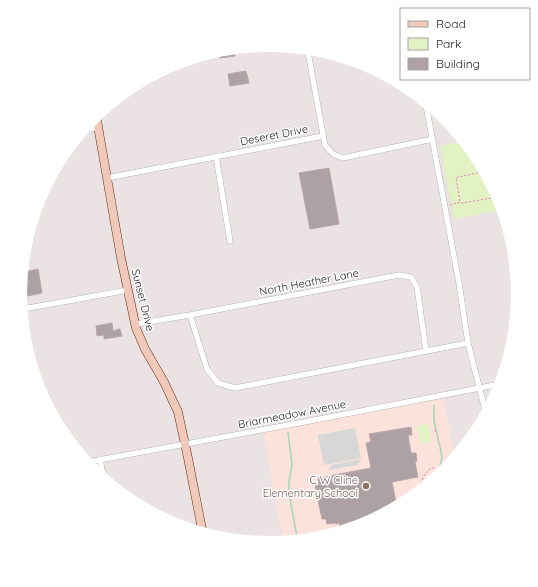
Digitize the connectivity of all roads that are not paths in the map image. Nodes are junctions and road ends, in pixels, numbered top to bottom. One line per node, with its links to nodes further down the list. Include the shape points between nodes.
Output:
1 (309, 55): 6 (street)
2 (427, 111): 7 (street)
3 (97, 123): 4 (street, Sunset Drive)
4 (98, 127): 5 (street); 9 (street, Sunset Drive)
5 (92, 128)
6 (324, 136): 7 (street, Deseret Drive, via 325,145 334,154 343,158); 8 (street, Deseret Drive)
7 (433, 139): 15 (street)
8 (216, 156): 9 (street, Deseret Drive); 10 (street)
9 (107, 178): 11 (street, Sunset Drive)
10 (230, 240)
11 (128, 290): 12 (street); 14 (street, Sunset Drive)
12 (28, 308)
13 (190, 315): 14 (street, North Heather Lane); 16 (street, via 208,369 218,383 235,388); 16 (street, North Heather Lane, via 399,275 410,277 417,287)
14 (136, 324): 20 (street, Sunset Drive, via 145,349 178,412)
15 (468, 343): 16 (street); 18 (street)
16 (426, 351)
17 (493, 385): 18 (street, Briarmeadow Avenue)
18 (479, 388): 19 (street); 20 (street, Briarmeadow Avenue)
19 (484, 405)
20 (185, 444): 21 (street, Briarmeadow Avenue); 24 (street, Sunset Drive)
21 (100, 459): 22 (street, Briarmeadow Avenue); 23 (street)
22 (94, 461)
23 (102, 468)
24 (201, 526)

